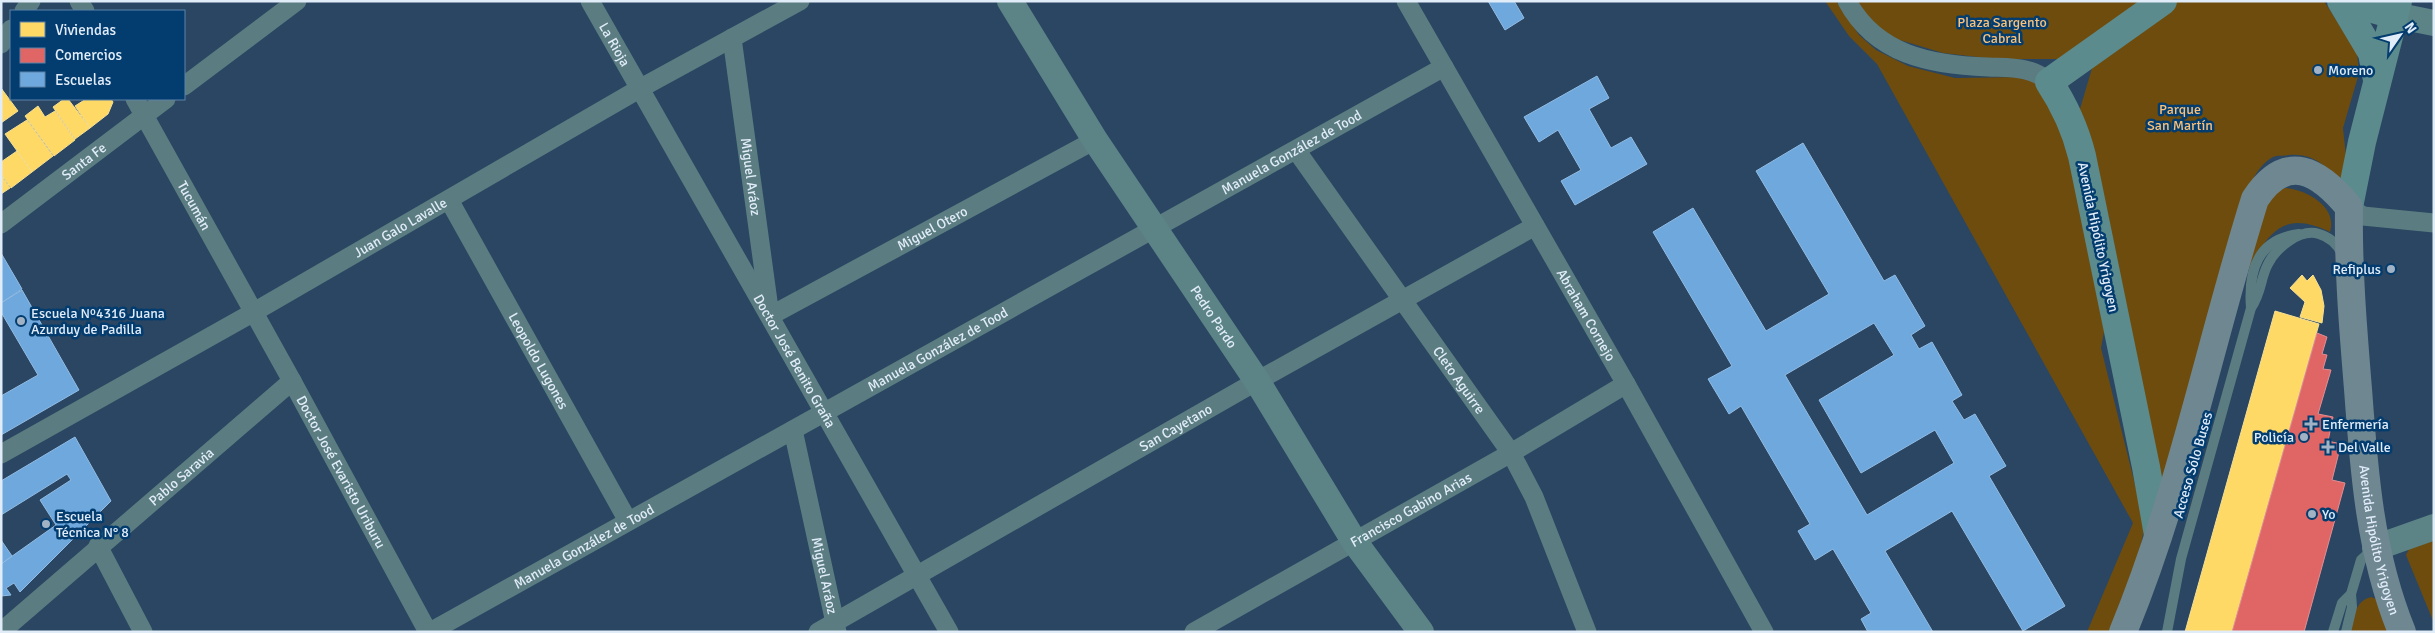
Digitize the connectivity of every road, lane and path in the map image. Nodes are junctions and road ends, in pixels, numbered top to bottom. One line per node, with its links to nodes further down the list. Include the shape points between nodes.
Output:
1 (297, 1): 17 (street)
2 (590, 1): 18 (street, La Rioja)
3 (800, 1): 12 (street, Juan Galo Lavalle)
4 (1010, 1): 22 (street, Pedro Pardo)
5 (1406, 1): 14 (street, Abraham Cornejo)
6 (1847, 1): 15 (street, via 1862,25 1882,43 1909,54 1957,66 2029,69)
7 (2163, 1): 15 (main road)
8 (2343, 1): 9 (main road); 16 (main road, via 2372,53)
9 (2396, 8): 10 (street); 16 (main road, Avenida Hipólito Yrigoyen)
10 (2434, 23)
11 (10, 30): 13 (street)
12 (732, 38): 18 (street, Juan Galo Lavalle); 33 (street, Miguel Aráoz)
13 (1, 44)
14 (1444, 67): 23 (street, Manuela González de Tood); 28 (street, Abraham Cornejo)
15 (2049, 82): 43 (main road, Avenida Hipólito Yrigoyen, via 2067,111 2082,156)
16 (2377, 84): 25 (main road, Avenida Hipólito Yrigoyen)
17 (185, 85)
18 (639, 89): 24 (street, Juan Galo Lavalle); 33 (street, Doctor José Benito Graña)
19 (136, 100): 21 (street, Tucumán)
20 (165, 100): 21 (street, Santa Fe)
21 (144, 115): 27 (street, Santa Fe); 32 (street, Tucumán)
22 (1095, 140): 29 (street, Pedro Pardo); 33 (street, Miguel Otero)
23 (1296, 150): 29 (street, Manuela González de Tood); 31 (street, Cleto Aguirre)
24 (449, 200): 32 (street, Juan Galo Lavalle); 41 (street, Leopoldo Lugones)
25 (2349, 207): 26 (street, via 2363,216); 30 (highway, Avenida Hipólito Yrigoyen); 43 (highway, Avenida Hipólito Yrigoyen, via 2322,179 2299,170 2284,172 2271,179 2255,198 2192,426)
26 (2434, 222)
27 (1, 224)
28 (1535, 226): 31 (street, San Cayetano); 36 (street, Abraham Cornejo)
29 (1156, 229): 34 (street, Pedro Pardo); 37 (street, Manuela González de Tood)
30 (2349, 276): 46 (highway, Avenida Hipólito Yrigoyen, via 2363,457); 61 (lane, Acceso Sólo Buses, via 2334,242 2316,233 2298,236 2276,252 2268,265 2259,296 2251,308 2181,559)
31 (1403, 301): 34 (street, San Cayetano); 40 (street, Cleto Aguirre)
32 (254, 312): 35 (street, Doctor José Evaristo Uriburu); 39 (street, Juan Galo Lavalle)
33 (770, 316): 37 (street, Doctor José Benito Graña)
34 (1257, 381): 44 (street, Pedro Pardo); 47 (street, San Cayetano)
35 (292, 382): 45 (street, Pablo Saravia); 53 (street, Doctor José Evaristo Uriburu)
36 (1626, 384): 40 (street, Francisco Gabino Arias); 59 (street, Abraham Cornejo)
37 (825, 413): 38 (street, Manuela González de Tood); 47 (street, Doctor José Benito Graña)
38 (793, 430): 41 (street, Manuela González de Tood); 49 (street, Miguel Aráoz)
39 (1, 454)
40 (1511, 454): 44 (street, Francisco Gabino Arias); 58 (street, Cleto Aguirre, via 1534,497)
41 (628, 521): 53 (street, Manuela González de Tood)
42 (2434, 527): 46 (street)
43 (2158, 535): 60 (highway, Avenida Hipólito Yrigoyen)
44 (1354, 541): 56 (street, Francisco Gabino Arias); 57 (street, Pedro Pardo)
45 (98, 546): 51 (street, Pablo Saravia); 52 (street)
46 (2375, 548): 48 (lane, via 2361,560); 63 (highway, Avenida Hipólito Yrigoyen)
47 (918, 576): 49 (street, San Cayetano); 55 (street, Doctor José Benito Graña)
48 (2351, 594): 50 (lane, via 2342,603); 62 (lane, via 2352,607)
49 (836, 627): 54 (street, San Cayetano)
50 (2333, 631)
51 (2, 632)
52 (143, 632)
53 (429, 632)
54 (818, 632)
55 (949, 632)
56 (1194, 632)
57 (1420, 632)
58 (1587, 632)
59 (1764, 632)
60 (2123, 632)
61 (2167, 632)
62 (2346, 632)
63 (2402, 632)

